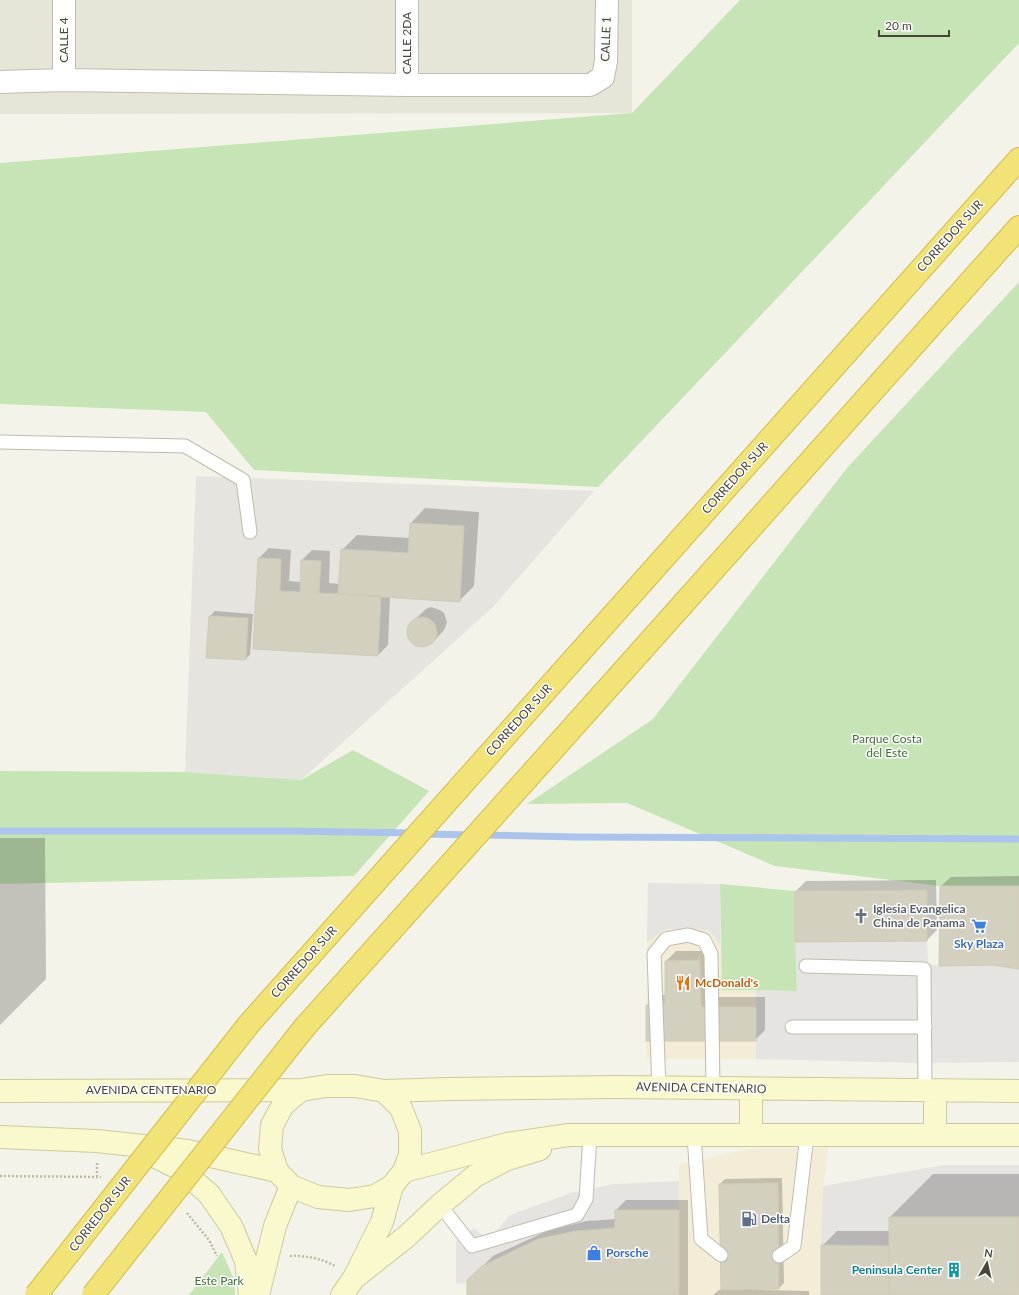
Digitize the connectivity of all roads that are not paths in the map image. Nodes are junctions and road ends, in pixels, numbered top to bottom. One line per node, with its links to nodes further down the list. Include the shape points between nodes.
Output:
1 (64, 0): 4 (street, CALLE 4)
2 (406, 0): 6 (street, CALLE 2DA)
3 (607, 0): 6 (street, CALLE 1, via 606,61 603,78 590,85)
4 (64, 80): 5 (street); 6 (street)
5 (0, 82)
6 (407, 85)
7 (1019, 159): 36 (highway, CORREDOR SUR, bridge, via 249,1024)
8 (1019, 227): 37 (highway, bridge, via 304,1028)
9 (0, 442): 10 (lane, via 185,446 243,480)
10 (250, 532)
11 (806, 966): 13 (lane, via 924,969)
12 (792, 1027): 13 (lane)
13 (925, 1027): 20 (lane)
14 (659, 1088): 15 (main road, AVENIDA CENTENARIO); 15 (lane, via 654,954 666,939 688,935 704,940 711,954); 19 (main road, AVENIDA CENTENARIO, via 458,1088)
15 (713, 1088): 16 (main road, AVENIDA CENTENARIO)
16 (751, 1089): 20 (main road, AVENIDA CENTENARIO); 24 (main road)
17 (301, 1090): 18 (main road, AVENIDA CENTENARIO); 19 (main road, via 327,1086 355,1086); 30 (main road, via 283,1105 272,1125 270,1149)
18 (0, 1091)
19 (384, 1091): 31 (main road, via 401,1108 410,1131 410,1155)
20 (930, 1091): 21 (main road, AVENIDA CENTENARIO); 26 (main road)
21 (1019, 1091)
22 (579, 1135): 23 (main road); 31 (main road, via 507,1144); 32 (main road, via 505,1160 475,1176); 32 (lane, via 586,1199 578,1215 472,1246)
23 (694, 1135): 24 (main road); 33 (lane, via 701,1239)
24 (751, 1135): 25 (main road)
25 (807, 1135): 26 (main road); 34 (lane, via 794,1246)
26 (935, 1135): 27 (main road)
27 (1019, 1135)
28 (2, 1141): 29 (main road)
29 (108, 1142): 30 (main road, via 188,1151); 38 (main road, via 146,1151 180,1169 209,1194 231,1226 246,1261)
30 (284, 1178): 31 (main road, via 318,1197 349,1200 375,1196); 39 (main road)
31 (398, 1179): 35 (main road, via 382,1222)
32 (440, 1206): 35 (main road)
33 (721, 1255)
34 (779, 1256)
35 (348, 1287)
36 (36, 1295)
37 (93, 1295)
38 (250, 1295)
39 (258, 1295)

